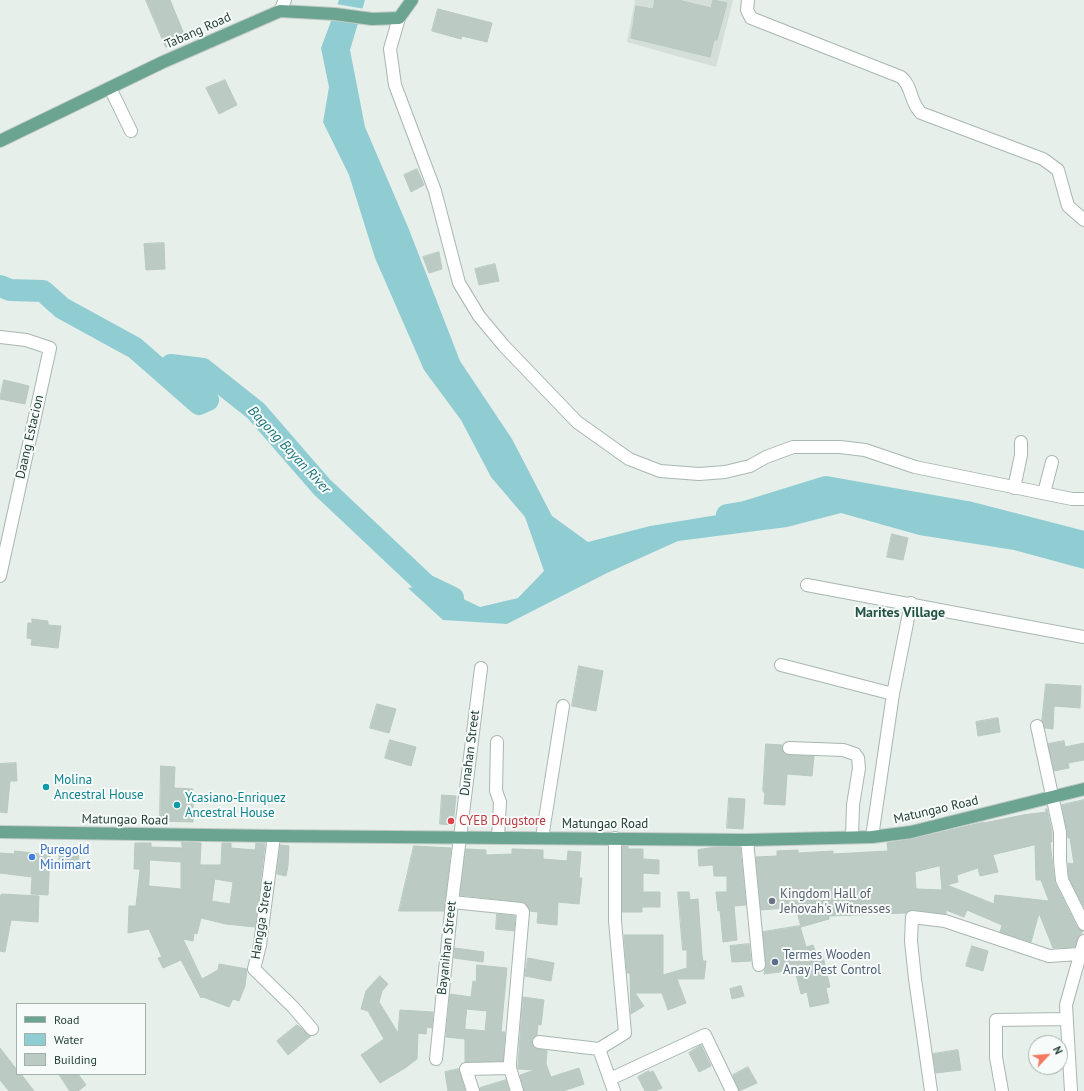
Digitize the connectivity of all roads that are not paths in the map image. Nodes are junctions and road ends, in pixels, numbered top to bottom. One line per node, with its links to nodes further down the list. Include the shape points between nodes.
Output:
1 (412, 0): 4 (main road)
2 (748, 0): 8 (street, via 747,10 751,18 901,77 907,82 915,107 921,113 1043,159 1058,170 1068,206)
3 (283, 5): 4 (main road, Tabang Road, via 372,19); 5 (main road, Tabang Road)
4 (399, 18): 12 (street, via 390,49 395,85 435,191 459,283 479,316 504,346 577,422 629,459 660,471 699,474 725,472 750,466 793,447 840,447 864,450 915,467)
5 (110, 88): 6 (street); 7 (main road, Tabang Road)
6 (131, 132)
7 (0, 141)
8 (1084, 220)
9 (0, 337): 15 (street, Daang Estacion, via 26,340 50,348)
10 (1021, 442): 12 (street)
11 (1052, 462): 13 (street)
12 (1014, 488): 13 (street)
13 (1044, 493): 14 (street)
14 (1084, 499)
15 (5, 528): 16 (street, Daang Estacion)
16 (0, 576)
17 (806, 585): 18 (street)
18 (911, 603): 19 (street); 22 (street)
19 (1084, 637)
20 (781, 665): 22 (street)
21 (481, 668): 31 (street, Dunahan Street)
22 (893, 694): 34 (street)
23 (563, 706): 35 (street)
24 (1037, 726): 28 (street)
25 (497, 742): 32 (street, via 496,791 500,802)
26 (789, 748): 33 (street, via 843,750 855,754 858,758)
27 (1084, 789): 28 (main road, Matungao Road)
28 (1052, 796): 34 (main road, Matungao Road, via 911,832); 39 (street, via 1060,832 1062,880)
29 (0, 832): 30 (main road, Matungao Road)
30 (274, 836): 31 (main road, Matungao Road); 44 (street, Hangga Street, via 260,945 254,969)
31 (459, 837): 32 (main road, Matungao Road); 38 (street, Bayanihan Street)
32 (498, 837): 35 (main road, Matungao Road)
33 (852, 837): 34 (main road, Matungao Road); 37 (main road, Matungao Road)
34 (872, 837)
35 (542, 838): 36 (main road, Matungao Road)
36 (615, 838): 37 (main road, Matungao Road); 46 (street, via 615,921 625,1033)
37 (748, 840): 42 (street)
38 (452, 902): 47 (street, Bayanihan Street); 48 (street, via 521,909 523,912)
39 (1084, 924)
40 (1084, 941): 41 (street)
41 (1079, 954): 43 (street, via 1066,1005); 54 (street, via 1049,956 945,921 912,916 911,941 915,979)
42 (759, 965)
43 (1068, 1019): 55 (street, via 996,1020 996,1057); 56 (street)
44 (312, 1029)
45 (539, 1042): 46 (street)
46 (600, 1050): 49 (street)
47 (436, 1060)
48 (510, 1068): 50 (street, via 466,1069); 51 (street)
49 (610, 1079): 52 (street); 53 (street, via 705,1035)
50 (473, 1091)
51 (517, 1091)
52 (614, 1091)
53 (732, 1091)
54 (932, 1091)
55 (1002, 1091)
56 (1071, 1091)

